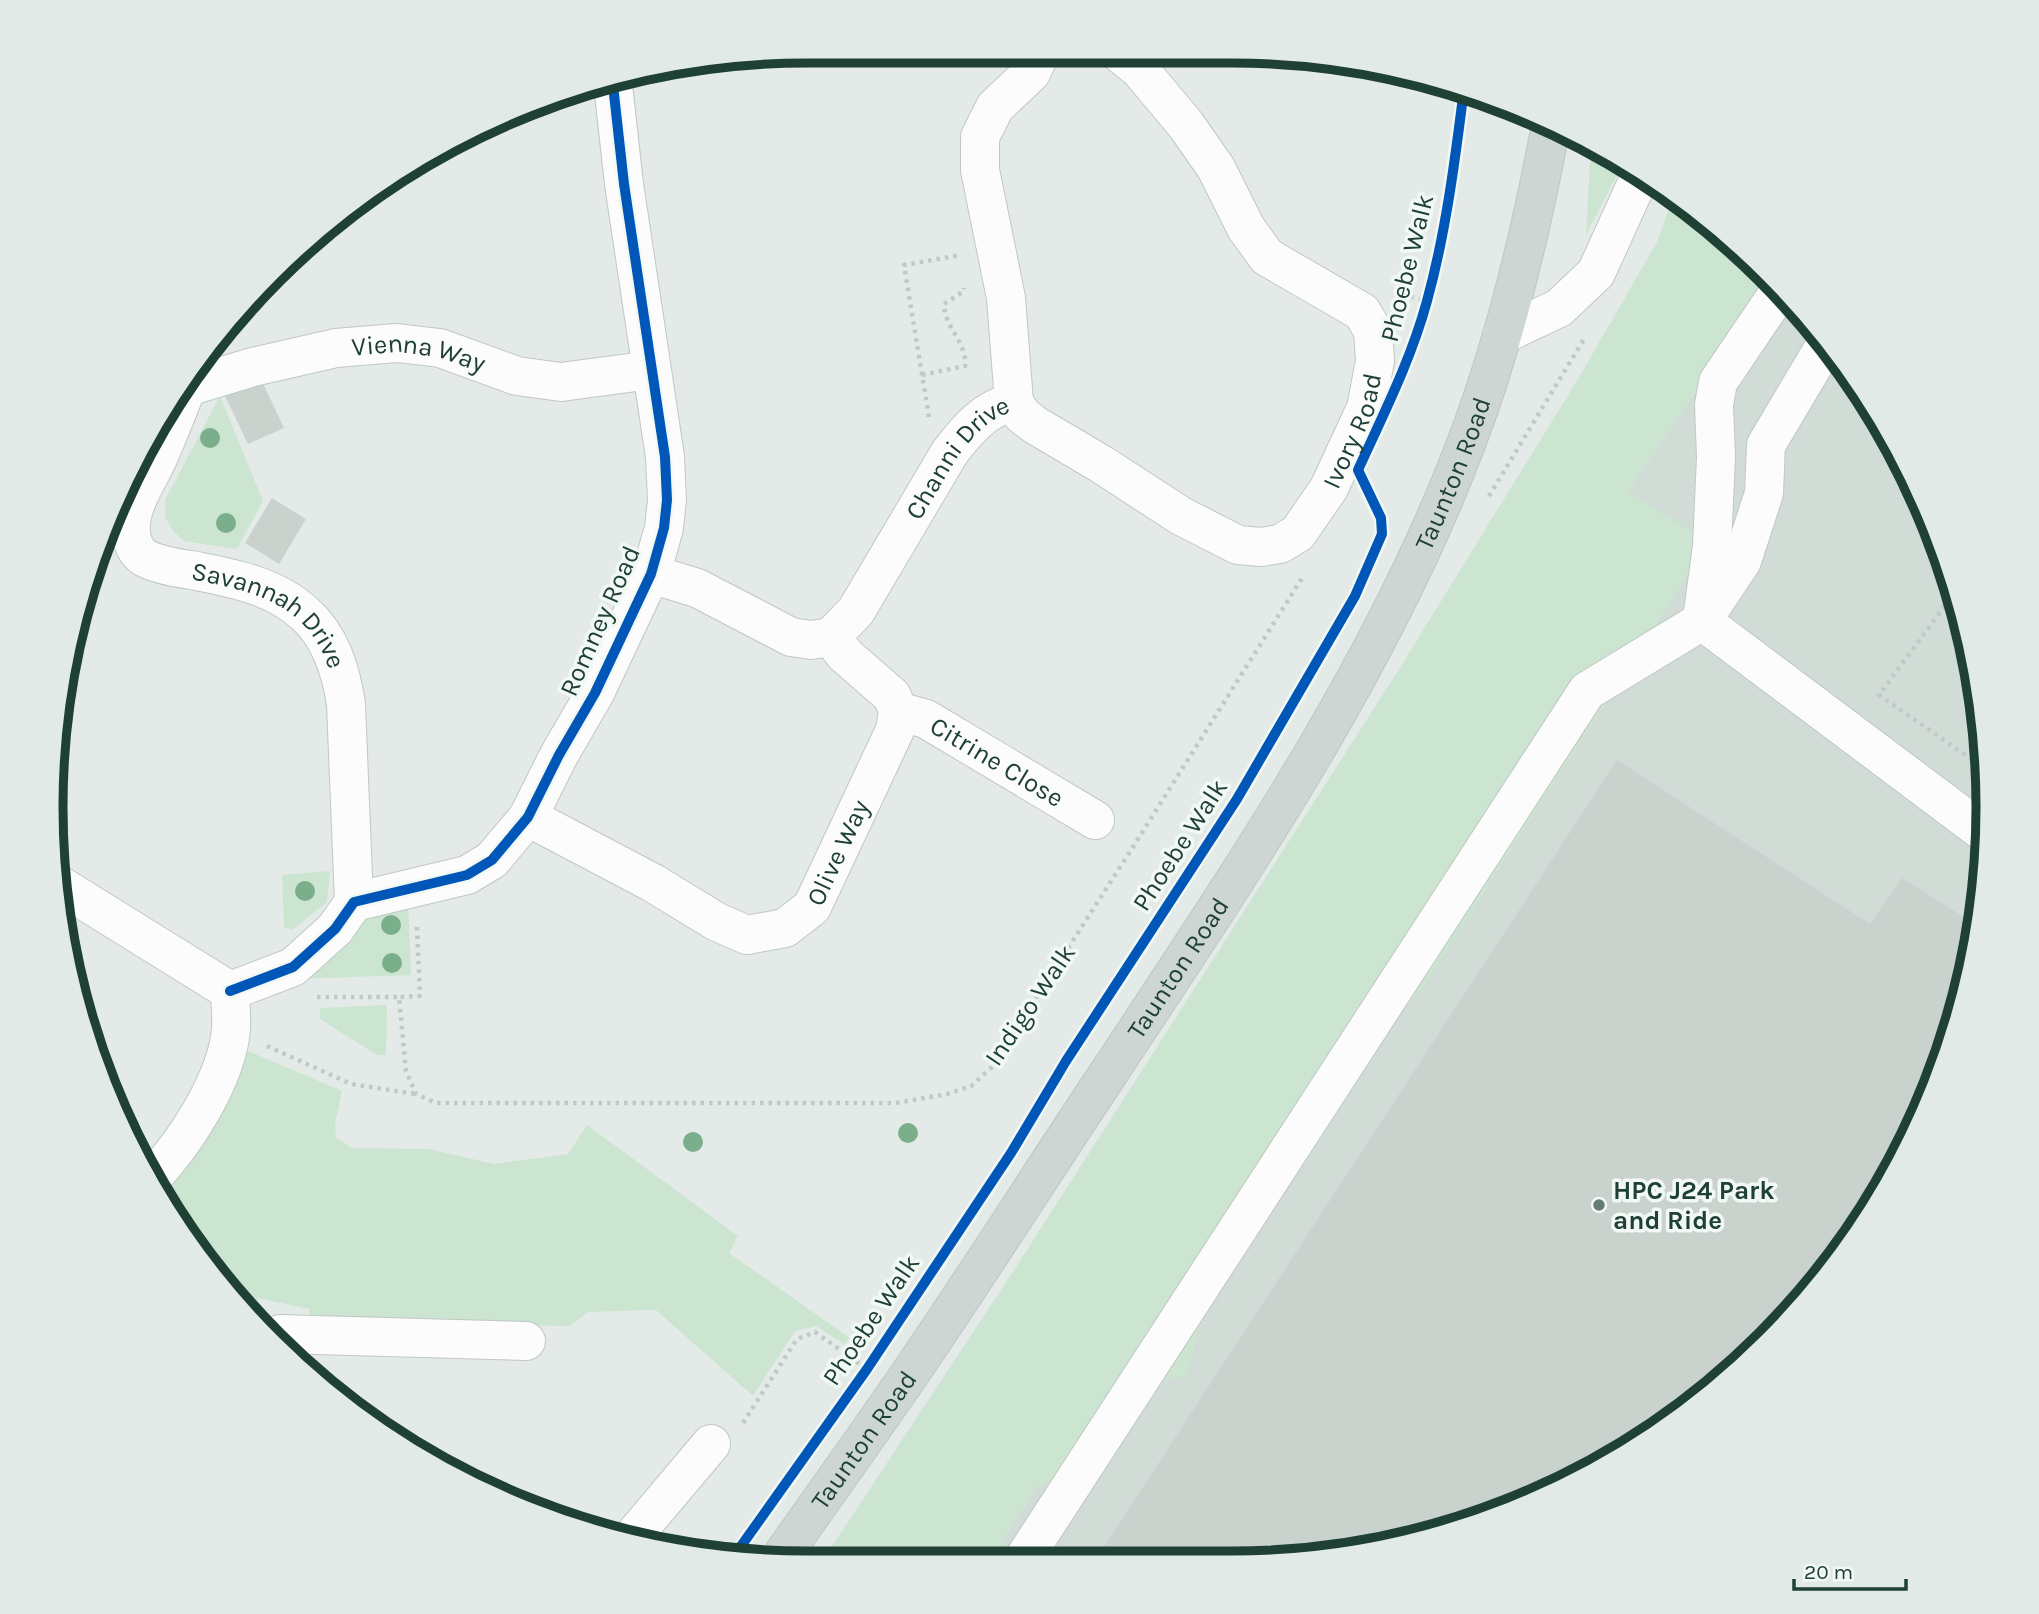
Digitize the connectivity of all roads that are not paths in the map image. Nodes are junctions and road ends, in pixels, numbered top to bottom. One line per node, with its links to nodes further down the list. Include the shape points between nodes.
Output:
1 (1036, 63): 11 (street, Channi Drive, via 995,107 979,137 979,170 1006,298)
2 (1131, 63): 11 (street, Ivory Road, via 1186,125 1268,257 1362,312 1373,331 1375,361 1366,408 1329,488 1298,533 1280,544 1261,547 1238,545 1181,516 1035,425)
3 (613, 88): 9 (street, Romney Road)
4 (1549, 135): 7 (main road, Taunton Road)
5 (1637, 183): 7 (street, via 1596,273 1559,309)
6 (1775, 299): 14 (street, via 1718,382 1712,546)
7 (1502, 335): 28 (main road, Taunton Road, via 1466,443 1419,555 1364,666 1237,877 910,1374)
8 (1821, 353): 14 (street, via 1766,445 1764,494 1742,561)
9 (651, 370): 10 (street, Vienna Way, via 561,382 517,376 440,348 397,343 336,348); 13 (street, Romney Road, via 667,500)
10 (195, 384)
11 (1014, 402): 15 (street, Channi Drive, via 986,414 950,453 856,611)
12 (176, 414): 21 (street, Savannah Drive, via 137,501 130,528 132,544 143,557 282,596 321,632 342,677 346,705)
13 (651, 574): 15 (street, via 697,588 791,637); 17 (street, Romney Road)
14 (1702, 621): 19 (street); 29 (street, via 1587,691)
15 (831, 637): 16 (street, via 892,696)
16 (898, 711): 17 (street, Olive Way, via 895,730 812,907 785,928 747,935); 18 (street, Citrine Close, via 926,719)
17 (528, 817): 21 (street, Romney Road, via 492,860 467,874)
18 (1095, 820)
19 (1975, 826)
20 (68, 890): 22 (street)
21 (354, 902): 22 (street, via 335,929 293,967)
22 (230, 990): 23 (street, via 231,1030 224,1058 207,1099)
23 (159, 1171)
24 (286, 1338): 25 (street)
25 (526, 1341)
26 (711, 1444): 27 (street)
27 (637, 1531)
28 (786, 1550)
29 (1029, 1551)

